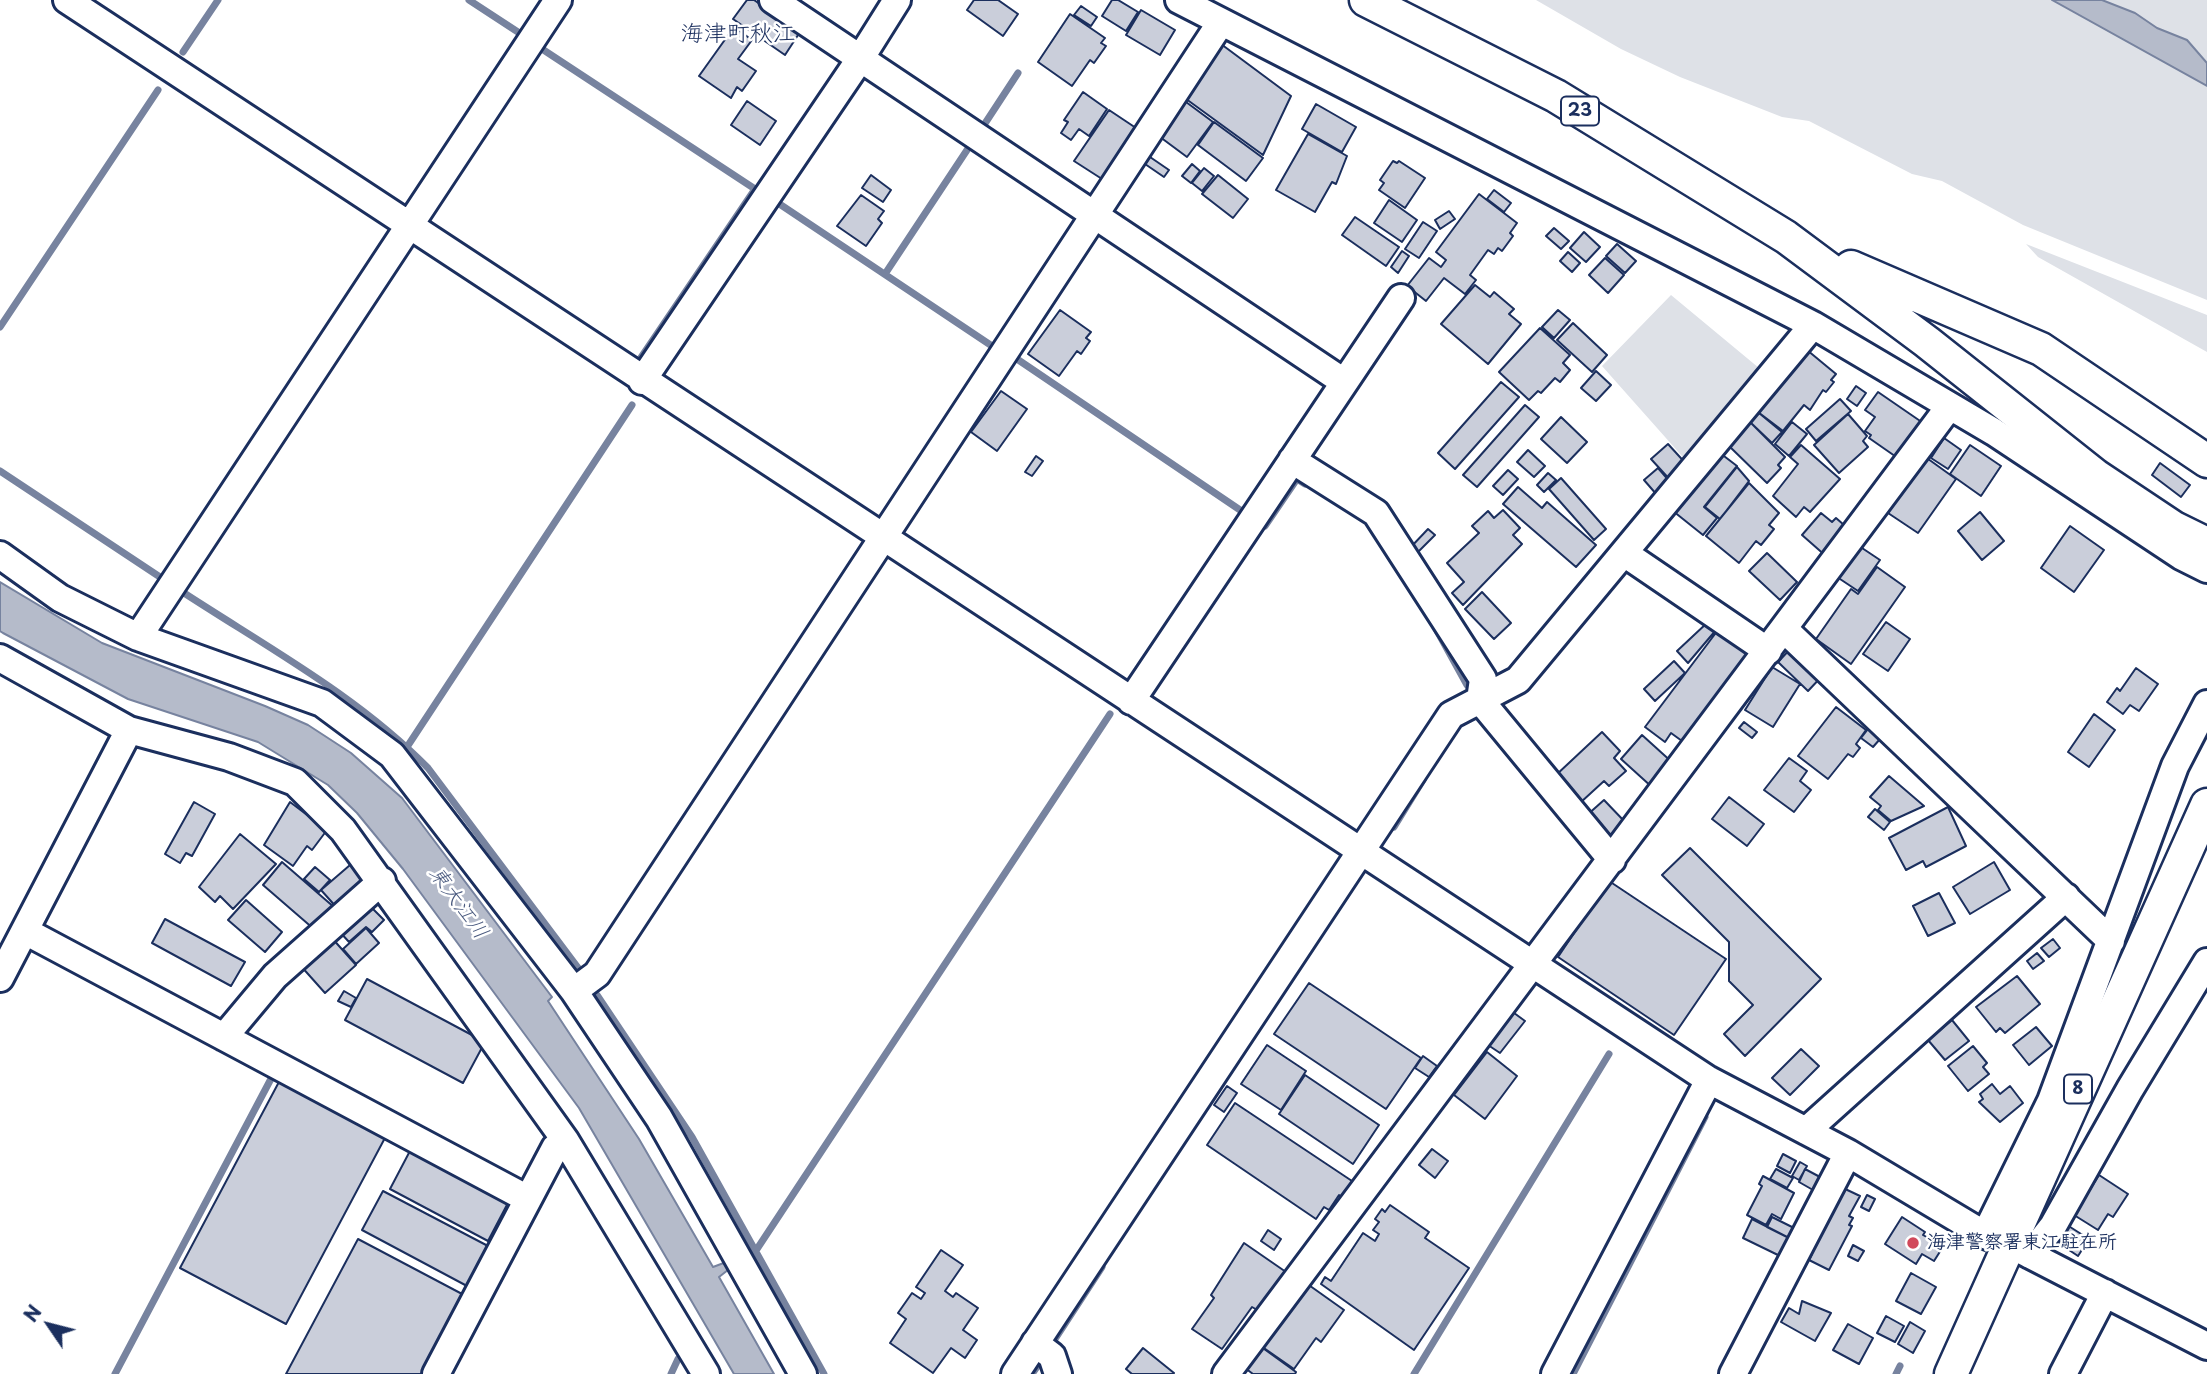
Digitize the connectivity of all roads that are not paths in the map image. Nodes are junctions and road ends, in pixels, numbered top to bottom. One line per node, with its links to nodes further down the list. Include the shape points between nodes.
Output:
1 (67, 0): 10 (street)
2 (558, 0): 10 (street)
3 (773, 0): 8 (street)
4 (897, 0): 8 (street)
5 (1179, 0): 7 (street)
6 (1366, 0): 11 (main road, 23, via 1556,96)
7 (1221, 22): 9 (street); 13 (street)
8 (860, 59): 9 (street); 14 (street)
9 (1093, 217): 15 (street); 19 (street)
10 (410, 226): 14 (street); 25 (street)
11 (1786, 237): 18 (main road, 23, via 1907,294 2041,349); 20 (main road, via 2096,477)
12 (1401, 298): 15 (street)
13 (1814, 325): 16 (street); 21 (street)
14 (642, 381): 19 (street)
15 (1344, 382): 17 (street)
16 (1948, 407): 23 (street); 24 (street)
17 (1292, 460): 28 (street, via 1376,513 1483,678); 29 (street)
18 (2207, 461)
19 (883, 535): 29 (street); 42 (street, via 597,974)
20 (2207, 544)
21 (1625, 552): 26 (street); 28 (street, via 1518,680)
22 (0, 555): 25 (street, via 60,598)
23 (2207, 569)
24 (1784, 629): 26 (street); 36 (street)
25 (138, 638): 42 (street, via 322,703 392,755)
26 (1768, 651): 34 (street)
27 (0, 657): 31 (street)
28 (1480, 700): 33 (street, via 1451,715); 34 (street)
29 (1131, 702): 33 (street)
30 (2207, 704): 38 (street, via 2175,766)
31 (129, 730): 35 (street, via 229,757 295,782 343,830); 37 (street)
32 (2207, 805): 49 (main road, 8)
33 (1360, 851): 39 (street); 51 (street)
34 (1612, 860): 39 (street)
35 (382, 881): 43 (street, via 275,976); 46 (street)
36 (2066, 897): 38 (street); 45 (street)
37 (25, 931): 41 (street); 43 (street)
38 (2111, 941): 49 (street, via 2051,1101)
39 (1534, 965): 44 (street); 58 (street)
40 (2204, 977): 49 (street, via 2130,1089 2053,1226)
41 (0, 978)
42 (574, 991): 55 (street, via 659,1118)
43 (224, 1037): 48 (street)
44 (1709, 1080): 45 (street); 59 (street)
45 (1806, 1131): 47 (street)
46 (565, 1140): 48 (street, via 555,1148); 54 (street)
47 (1848, 1153): 49 (street); 60 (street)
48 (528, 1199): 53 (street)
49 (2008, 1244): 50 (street); 61 (main road, 8)
50 (2105, 1293): 52 (street); 62 (street)
51 (1035, 1343): 56 (street); 57 (street, via 1052,1356)
52 (2207, 1346)
53 (436, 1374)
54 (706, 1374)
55 (803, 1374)
56 (1015, 1374)
57 (1058, 1374)
58 (1226, 1374)
59 (1555, 1374)
60 (1732, 1374)
61 (1951, 1374)
62 (2063, 1374)

